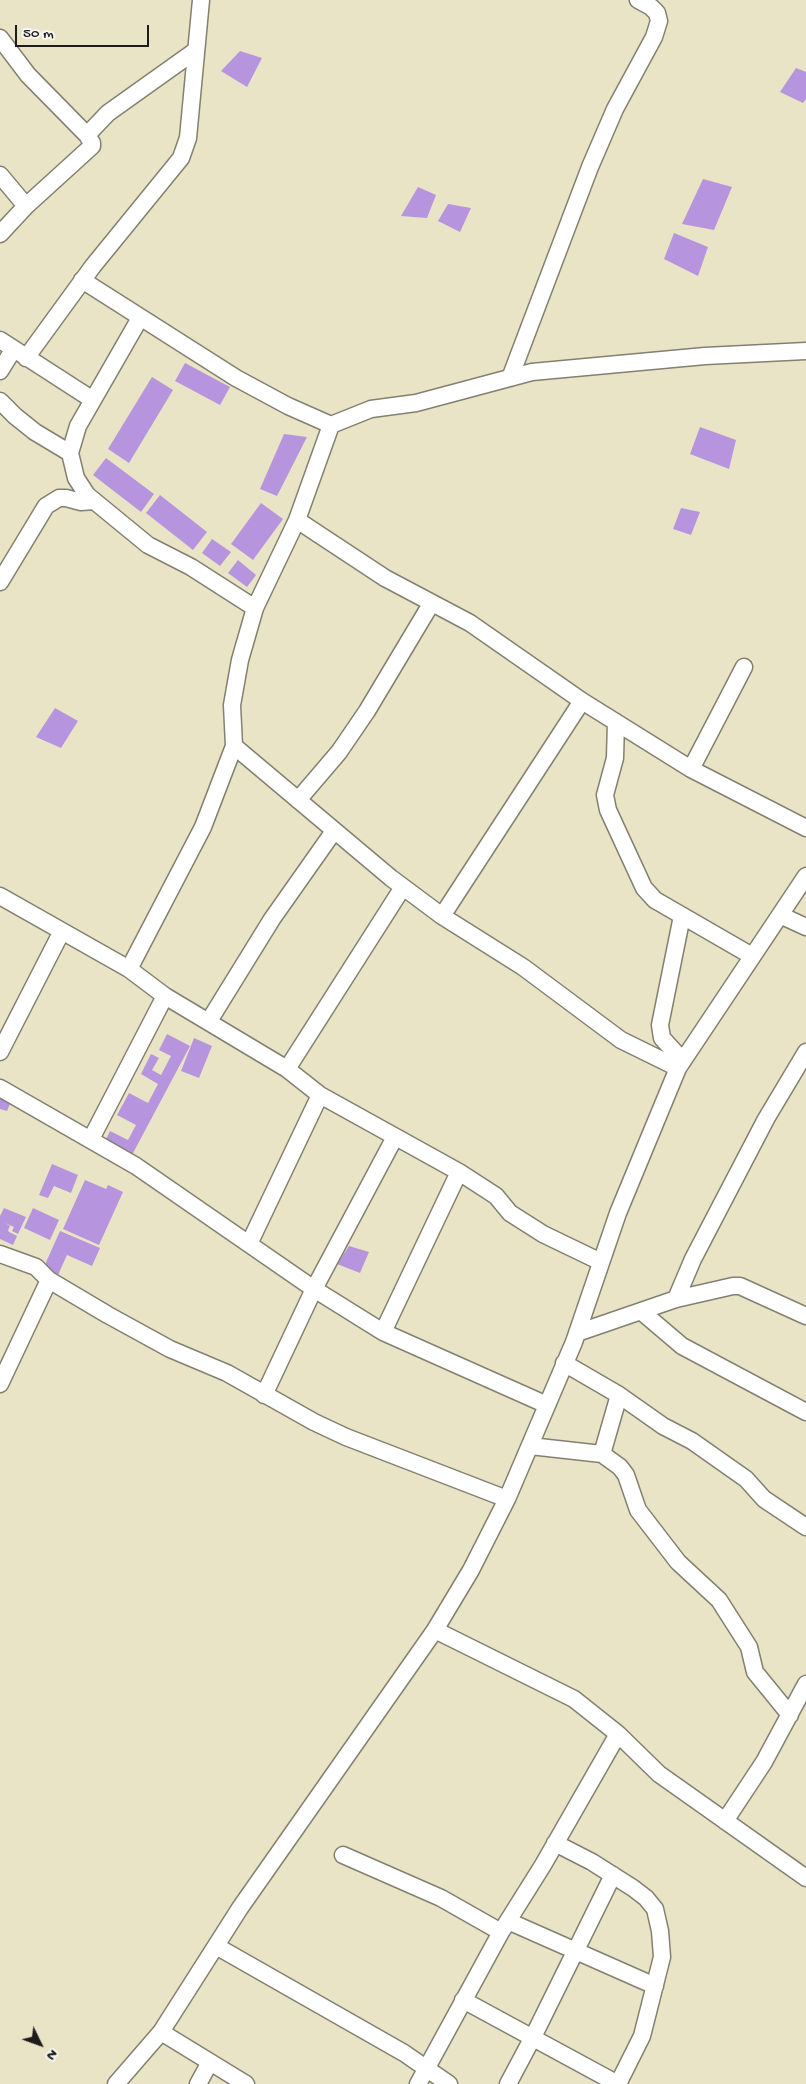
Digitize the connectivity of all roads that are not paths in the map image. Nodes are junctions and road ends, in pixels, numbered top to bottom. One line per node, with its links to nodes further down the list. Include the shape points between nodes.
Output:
1 (201, 0): 4 (street)
2 (638, 0): 14 (street, via 657,13 659,21 654,37 615,109 590,167)
3 (0, 38): 5 (street, via 28,75)
4 (195, 51): 5 (street, via 108,113); 9 (street, via 188,138 181,158)
5 (87, 135): 7 (street, via 92,146)
6 (0, 175): 7 (street)
7 (26, 206): 8 (street)
8 (0, 234)
9 (82, 280): 10 (street); 11 (street)
10 (140, 318): 15 (street); 17 (street, via 236,378)
11 (13, 349): 13 (street); 15 (street)
12 (806, 351): 14 (street, via 705,356 532,372)
13 (0, 371)
14 (510, 378): 17 (street, via 416,403 371,409)
15 (93, 400): 18 (street, via 78,426)
16 (0, 401): 18 (street, via 36,432)
17 (331, 426): 20 (street)
18 (70, 453): 19 (street, via 76,478)
19 (94, 501): 21 (street, via 59,498 46,506); 23 (street, via 148,544 192,567)
20 (297, 520): 22 (street); 23 (street)
21 (0, 582)
22 (431, 604): 25 (street, via 470,623); 29 (street, via 367,711 339,752)
23 (255, 608): 27 (street, via 240,660 232,705)
24 (744, 667): 28 (street)
25 (582, 701): 26 (street); 36 (street)
26 (616, 722): 28 (street); 37 (street, via 615,758 605,795 608,810 648,894)
27 (234, 746): 29 (street); 41 (street, via 203,827)
28 (691, 769): 30 (street)
29 (298, 800): 31 (street)
30 (806, 828)
31 (334, 831): 33 (street); 43 (street, via 272,919)
32 (806, 876): 35 (street)
33 (403, 887): 36 (street); 49 (street)
34 (0, 896): 39 (street)
35 (780, 915): 38 (street); 40 (street)
36 (442, 916): 45 (street, via 523,967 621,1040)
37 (682, 916): 40 (street); 44 (street, via 660,1025)
38 (806, 928)
39 (62, 931): 41 (street); 46 (street)
40 (752, 956): 48 (street)
41 (129, 969): 42 (street)
42 (165, 996): 43 (street); 53 (street)
43 (209, 1021): 49 (street)
44 (662, 1038): 45 (street); 48 (street)
45 (634, 1046): 48 (street)
46 (0, 1052)
47 (806, 1052): 60 (street, via 766,1119 693,1259)
48 (680, 1065): 57 (street)
49 (287, 1069): 51 (street)
50 (0, 1088): 53 (street)
51 (320, 1095): 52 (street); 55 (street)
52 (395, 1137): 54 (street); 59 (street)
53 (91, 1139): 55 (street)
54 (459, 1172): 57 (street, via 496,1196 510,1213 543,1234); 63 (street)
55 (249, 1244): 59 (street)
56 (0, 1254): 58 (street, via 36,1267)
57 (601, 1262): 64 (street)
58 (49, 1280): 66 (street); 67 (street, via 170,1349 227,1373)
59 (314, 1290): 63 (street); 67 (street)
60 (676, 1299): 61 (street); 62 (street, via 740,1286)
61 (642, 1312): 64 (street); 70 (street, via 682,1346)
62 (806, 1316)
63 (382, 1332): 69 (street)
64 (577, 1333): 65 (street)
65 (564, 1363): 68 (street); 69 (street)
66 (0, 1384)
67 (264, 1395): 73 (street, via 346,1437)
68 (619, 1395): 72 (street); 74 (street, via 746,1479 764,1499)
69 (547, 1405): 71 (street)
70 (806, 1412)
71 (530, 1446): 72 (street); 73 (street)
72 (602, 1454): 77 (street, via 626,1475 638,1510 678,1562 719,1600 749,1647 756,1672)
73 (506, 1499): 75 (street, via 471,1570)
74 (806, 1527)
75 (435, 1630): 78 (street, via 574,1699); 85 (street)
76 (806, 1684): 77 (street)
77 (790, 1715): 79 (street)
78 (618, 1734): 79 (street, via 659,1774); 80 (street)
79 (725, 1821): 83 (street)
80 (555, 1843): 82 (street); 84 (street)
81 (343, 1855): 84 (street)
82 (613, 1876): 86 (street); 87 (street, via 646,1898 655,1909 662,1957)
83 (806, 1878)
84 (504, 1926): 86 (street); 88 (street)
85 (216, 1946): 89 (street); 92 (street)
86 (575, 1951): 87 (street); 90 (street)
87 (655, 1986): 99 (street, via 642,2036)
88 (463, 2000): 90 (street); 92 (street)
89 (161, 2032): 91 (street); 93 (street)
90 (533, 2037): 98 (street); 99 (street)
91 (210, 2062): 94 (street); 95 (street)
92 (427, 2067): 96 (street); 97 (street)
93 (117, 2083)
94 (198, 2084)
95 (246, 2084)
96 (418, 2084)
97 (449, 2084)
98 (508, 2084)
99 (618, 2084)

